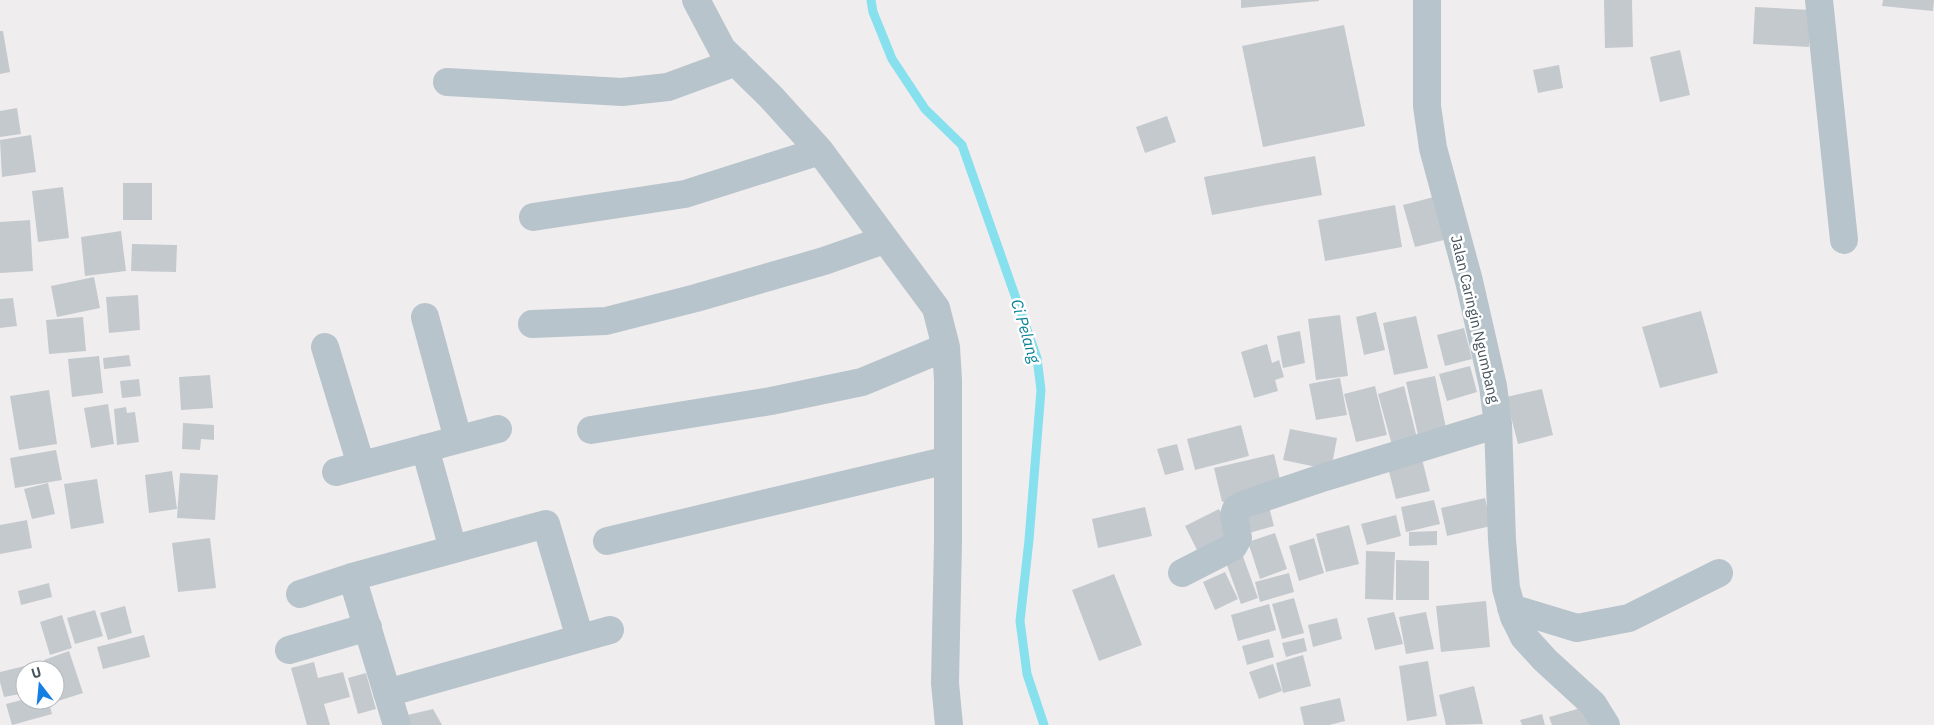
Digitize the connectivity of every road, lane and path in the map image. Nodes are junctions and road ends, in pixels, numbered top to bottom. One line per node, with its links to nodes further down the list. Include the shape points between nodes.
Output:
1 (696, 0): 4 (street, via 722,49)
2 (1428, 0): 14 (street, Jalan Caringin Ngumbang, via 1427,106 1433,148 1481,332)
3 (1819, 0): 9 (street)
4 (736, 62): 5 (street, via 668,87 622,92); 6 (street)
5 (447, 82)
6 (820, 151): 7 (street, via 685,194); 8 (street)
7 (533, 217)
8 (884, 240): 11 (street, via 696,298 606,321); 13 (street, via 936,308)
9 (1844, 240)
10 (425, 317): 17 (street)
11 (532, 324)
12 (325, 347): 18 (street, via 348,469)
13 (946, 347): 16 (street, via 862,382 771,401); 19 (street)
14 (1498, 424): 22 (street, via 1242,505 1234,515 1238,538 1233,547); 26 (street, Jalan Caringin Ngumbang, via 1502,540)
15 (498, 429): 17 (street)
16 (591, 430)
17 (458, 439): 18 (street)
18 (425, 448): 21 (street)
19 (948, 460): 20 (street); 33 (street, via 945,682)
20 (607, 541)
21 (453, 549): 24 (street); 29 (street, via 546,524)
22 (1182, 573)
23 (1719, 573): 26 (street, via 1629,618 1578,628)
24 (352, 578): 25 (street); 27 (street)
25 (300, 594)
26 (1511, 608): 34 (street, Jalan Caringin Ngumbang, via 1524,637 1594,704)
27 (368, 627): 30 (street); 31 (street)
28 (610, 630): 29 (street)
29 (580, 638): 31 (street)
30 (289, 650)
31 (387, 692): 32 (street)
32 (397, 725)
33 (949, 725)
34 (1606, 725)

